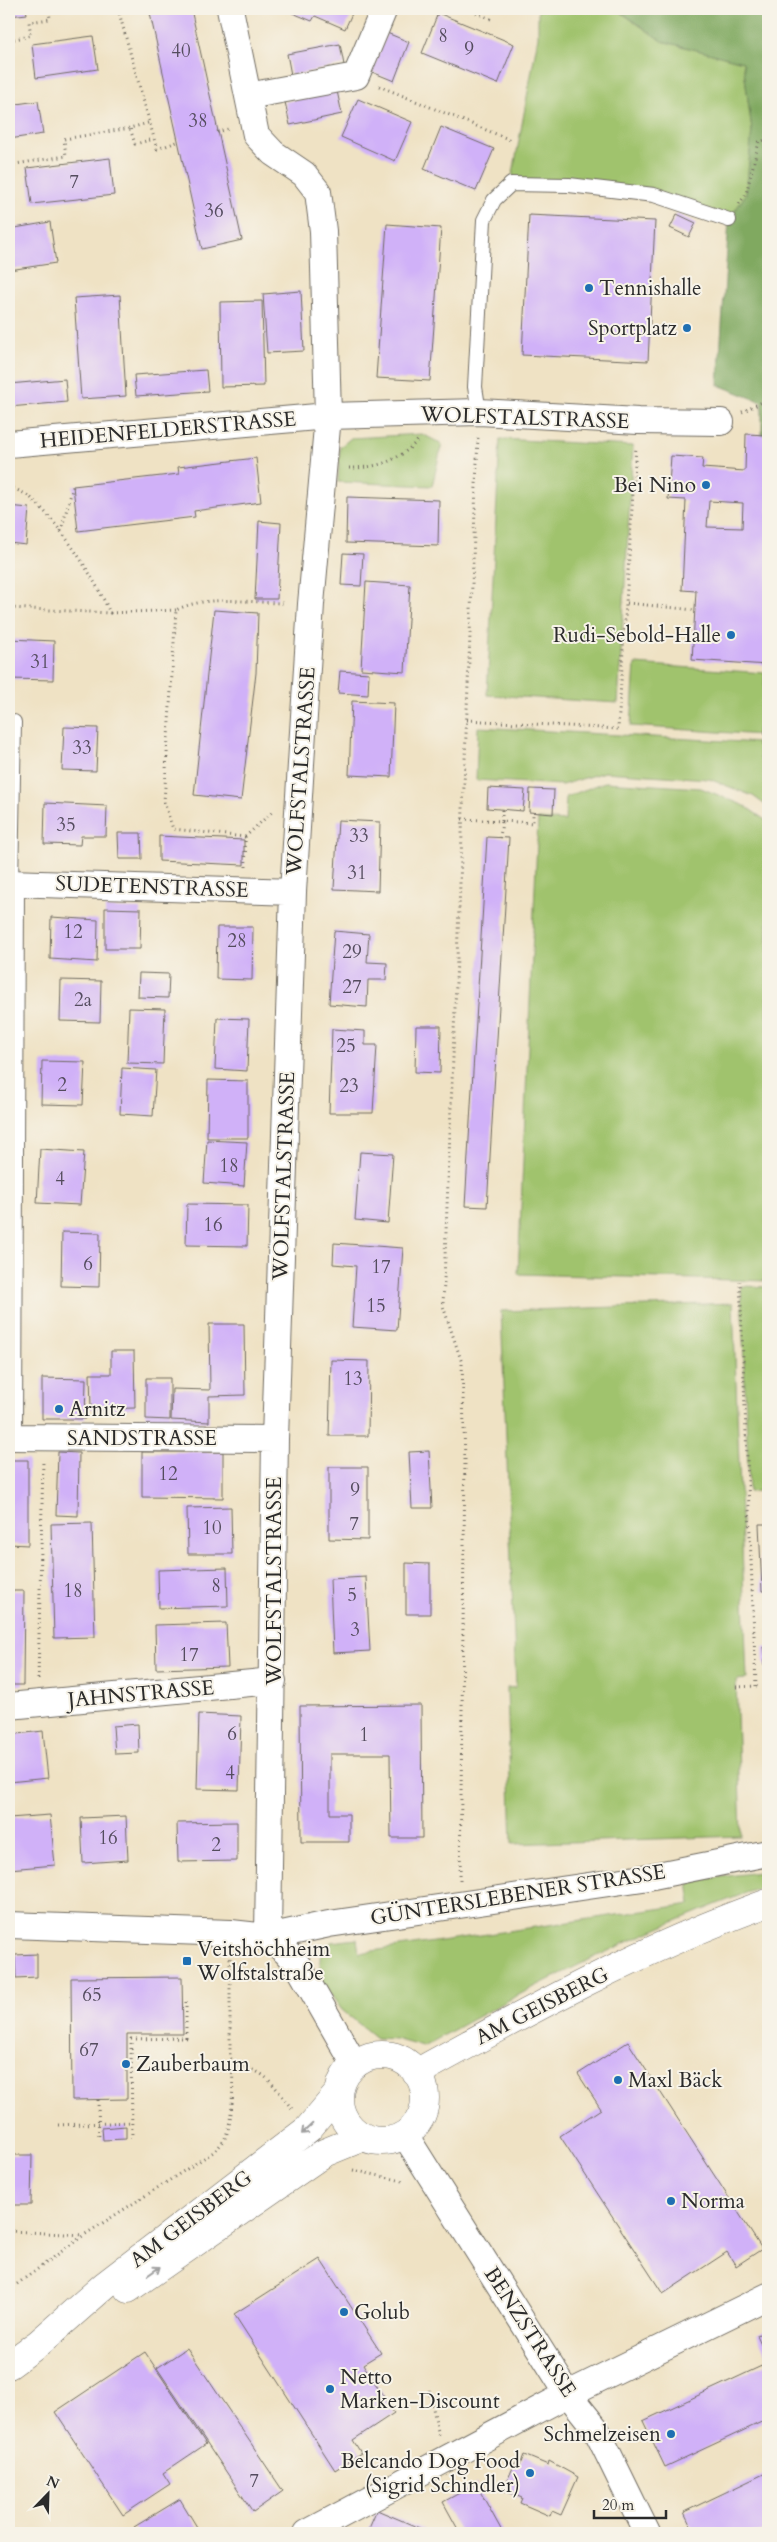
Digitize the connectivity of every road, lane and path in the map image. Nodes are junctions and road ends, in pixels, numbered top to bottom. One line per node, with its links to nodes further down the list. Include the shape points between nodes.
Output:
1 (49, 9): 7 (path, via 50,19 29,22 31,36)
2 (118, 9): 10 (path)
3 (230, 9): 9 (street, WOLFSTALSTRASSE)
4 (384, 9): 8 (street)
5 (467, 9): 6 (path)
6 (493, 20)
7 (9, 40)
8 (356, 76): 9 (street); 14 (path)
9 (248, 96): 22 (street, WOLFSTALSTRASSE, via 256,134 273,153 304,174 318,192 323,231)
10 (148, 123): 11 (path); 12 (path)
11 (130, 128): 12 (path, via 135,144); 16 (path, via 64,139 66,156)
12 (154, 139): 15 (path, via 157,149)
13 (768, 139): 17 (path, via 759,142 746,194)
14 (513, 141)
15 (178, 142)
16 (9, 165)
17 (729, 220): 20 (lane, via 654,195 569,185 511,184 494,200 484,220 475,387)
18 (768, 399): 19 (path)
19 (762, 402)
20 (479, 412): 21 (street, WOLFSTALSTRASSE); 23 (street, WOLFSTALSTRASSE); 36 (path)
21 (430, 414): 22 (street, WOLFSTALSTRASSE); 26 (path, via 429,424 422,434 406,453 397,458 357,468 339,468)
22 (328, 416): 25 (street, HEIDENFELDERSTRASSE); 26 (street, WOLFSTALSTRASSE)
23 (638, 421): 24 (street, WOLFSTALSTRASSE); 31 (path)
24 (721, 422)
25 (9, 444)
26 (324, 459): 40 (street, WOLFSTALSTRASSE)
27 (9, 486): 29 (path, via 31,497)
28 (73, 486): 29 (path)
29 (61, 532): 35 (path)
30 (266, 603): 33 (path, via 206,601)
31 (627, 603): 34 (path); 36 (path, via 618,729)
32 (9, 608): 35 (path)
33 (176, 610): 35 (path); 43 (path, via 164,802 173,829)
34 (695, 610)
35 (110, 613)
36 (466, 720): 41 (path)
37 (14, 722): 45 (lane)
38 (502, 809): 42 (path)
39 (533, 813): 42 (path, via 533,823)
40 (298, 816): 43 (path, via 272,811); 47 (street, WOLFSTALSTRASSE)
41 (462, 819): 42 (path); 58 (path, via 443,1306 462,1363 466,1460)
42 (502, 821): 44 (path)
43 (245, 837): 46 (path)
44 (500, 838)
45 (10, 883): 46 (street, SUDETENSTRASSE); 49 (street)
46 (246, 890): 47 (street, SUDETENSTRASSE)
47 (293, 892): 51 (street, WOLFSTALSTRASSE)
48 (740, 1281): 53 (path, via 756,1686)
49 (9, 1437): 50 (street, SANDSTRASSE)
50 (43, 1438): 51 (street, SANDSTRASSE); 54 (path)
51 (275, 1439): 52 (street, WOLFSTALSTRASSE)
52 (273, 1681): 54 (street, JAHNSTRASSE); 60 (street, WOLFSTALSTRASSE)
53 (736, 1687)
54 (38, 1703): 55 (street, JAHNSTRASSE)
55 (9, 1706)
56 (768, 1853): 58 (street, GÜNTERSLEBENER STRASSE, via 644,1878)
57 (768, 1903): 65 (street, AM GEISBERG, via 643,1956 529,2011)
58 (459, 1906): 60 (street, GÜNTERSLEBENER STRASSE, via 329,1924)
59 (9, 1925): 60 (street, GÜNTERSLEBENER STRASSE, via 231,1932)
60 (268, 1937): 63 (street, via 299,1967)
61 (230, 1956): 64 (path, via 230,2055)
62 (183, 2002): 68 (path, via 186,2002 186,2038 129,2039)
63 (355, 2065): 65 (street, via 365,2059 386,2056 407,2064); 66 (street, via 346,2073)
64 (233, 2066): 71 (path, via 250,2067 264,2074); 81 (path, via 229,2123 225,2138 215,2151)
65 (416, 2073): 74 (street, via 422,2084 425,2103 419,2120)
66 (339, 2092): 71 (street, AM GEISBERG); 75 (street, via 346,2122)
67 (98, 2100): 69 (path)
68 (132, 2122): 69 (path); 72 (path)
69 (99, 2123): 70 (path); 77 (path)
70 (58, 2125)
71 (308, 2129): 84 (street, AM GEISBERG, via 105,2285)
72 (132, 2132): 73 (path); 76 (path)
73 (126, 2133)
74 (405, 2135): 75 (street, via 377,2141); 87 (street, BENZSTRASSE)
75 (363, 2137): 78 (street, AM GEISBERG)
76 (132, 2139)
77 (99, 2140)
78 (324, 2153): 79 (path, via 336,2169 365,2171 402,2180); 84 (street, AM GEISBERG, one-way to 78, via 114,2299)
79 (409, 2185)
80 (9, 2231): 81 (path)
81 (84, 2234): 82 (path)
82 (9, 2290)
83 (768, 2296): 87 (street)
84 (39, 2343): 85 (street, AM GEISBERG)
85 (9, 2365)
86 (429, 2390): 88 (path)
87 (568, 2394): 88 (street); 90 (street, BENZSTRASSE, via 596,2429)
88 (444, 2461): 89 (street)
89 (307, 2533)
90 (647, 2533)

